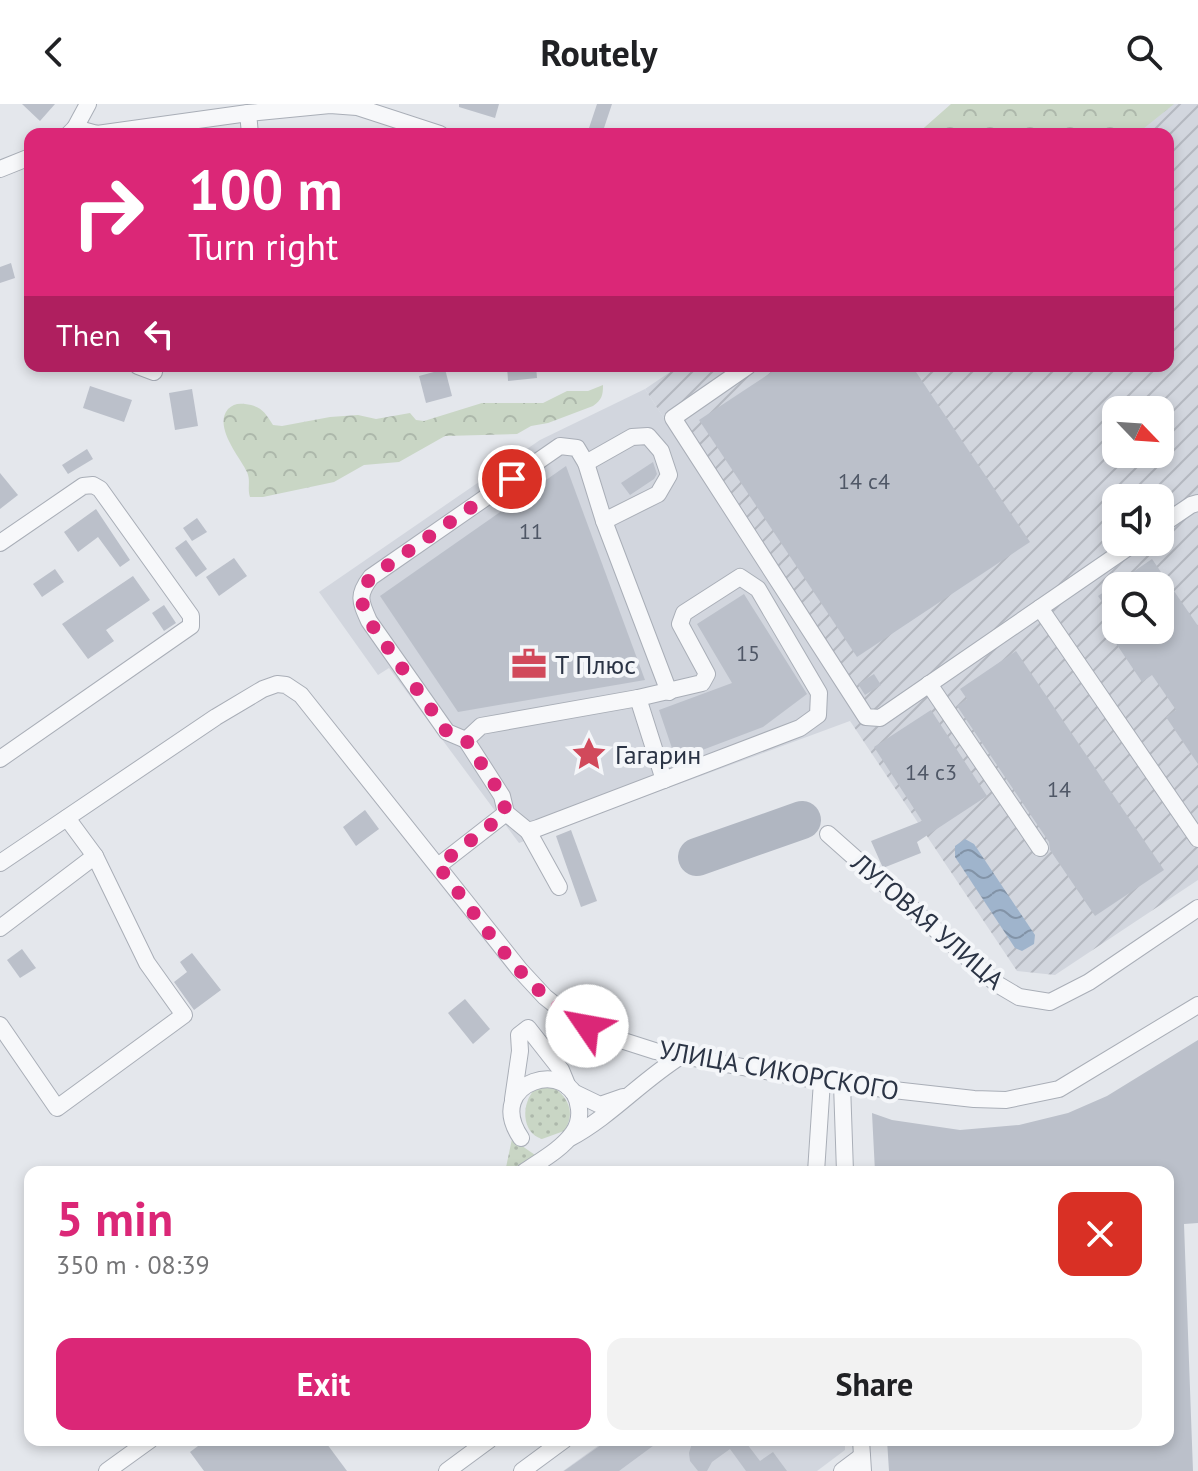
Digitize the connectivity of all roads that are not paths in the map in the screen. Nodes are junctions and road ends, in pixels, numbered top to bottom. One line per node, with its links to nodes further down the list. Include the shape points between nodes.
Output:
1 (88, 104): 4 (street)
2 (248, 113): 3 (street, via 357,107); 5 (street); 6 (street)
3 (398, 127)
4 (74, 128)
5 (140, 128)
6 (249, 128)
7 (24, 159): 8 (street)
8 (0, 169)
9 (739, 372): 17 (street, via 673,418 866,717 880,718)
10 (586, 463): 13 (street); 13 (street, via 632,437 648,436 661,451 669,475 658,494); 20 (street, via 577,448 560,446 371,577 361,590 369,621 447,732)
11 (1198, 503): 12 (street)
12 (1174, 517)
13 (604, 521): 18 (street)
14 (0, 543): 21 (street, via 83,486 93,485 191,616 191,626)
15 (1116, 556): 16 (street)
16 (1040, 608): 17 (street); 27 (street)
17 (929, 684): 28 (street)
18 (669, 692): 19 (street); 22 (street, via 702,683 707,674 680,624 684,613 740,577 758,589 819,693 818,715 800,728)
19 (638, 698): 20 (street, via 481,726); 22 (street)
20 (466, 740): 23 (street, via 502,796)
21 (0, 759)
22 (664, 780): 25 (street)
23 (506, 813): 25 (street); 33 (street)
24 (67, 818): 30 (street); 32 (street); 33 (street, УЛИЦА СИКОРСКОГО, via 216,717 263,689 286,685 301,695)
25 (528, 831): 34 (street)
26 (828, 834): 31 (street, ЛУГОВАЯ УЛИЦА)
27 (1198, 839)
28 (1040, 848)
29 (876, 855): 31 (street)
30 (95, 856): 36 (street); 38 (street, via 147,963 184,1015 57,1108)
31 (858, 862): 35 (street, ЛУГОВАЯ УЛИЦА, via 997,984 1036,1001 1050,1002 1089,982)
32 (0, 863)
33 (438, 866): 39 (street, УЛИЦА СИКОРСКОГО, via 520,970 569,1016 605,1035)
34 (559, 887)
35 (1198, 908)
36 (0, 928)
37 (1198, 1005): 41 (street, УЛИЦА СИКОРСКОГО, via 1069,1083 1035,1095 974,1099)
38 (0, 1025)
39 (681, 1056): 40 (street, УЛИЦА СИКОРСКОГО); 43 (street)
40 (822, 1081): 41 (street, УЛИЦА СИКОРСКОГО); 48 (street)
41 (842, 1084): 49 (street)
42 (571, 1089): 43 (street, via 600,1105); 44 (street, via 544,1078 520,1090); 44 (street, via 528,1028 519,1035); 46 (street, via 580,1117)
43 (632, 1093): 46 (street)
44 (513, 1101): 45 (street, via 513,1126)
45 (521, 1138)
46 (568, 1139): 47 (street)
47 (532, 1166)
48 (816, 1166)
49 (845, 1166)
50 (142, 1446): 55 (street)
51 (481, 1446): 56 (street)
52 (556, 1446): 54 (street)
53 (862, 1456): 57 (street)
54 (525, 1470)
55 (107, 1471)
56 (447, 1471)
57 (842, 1471)

